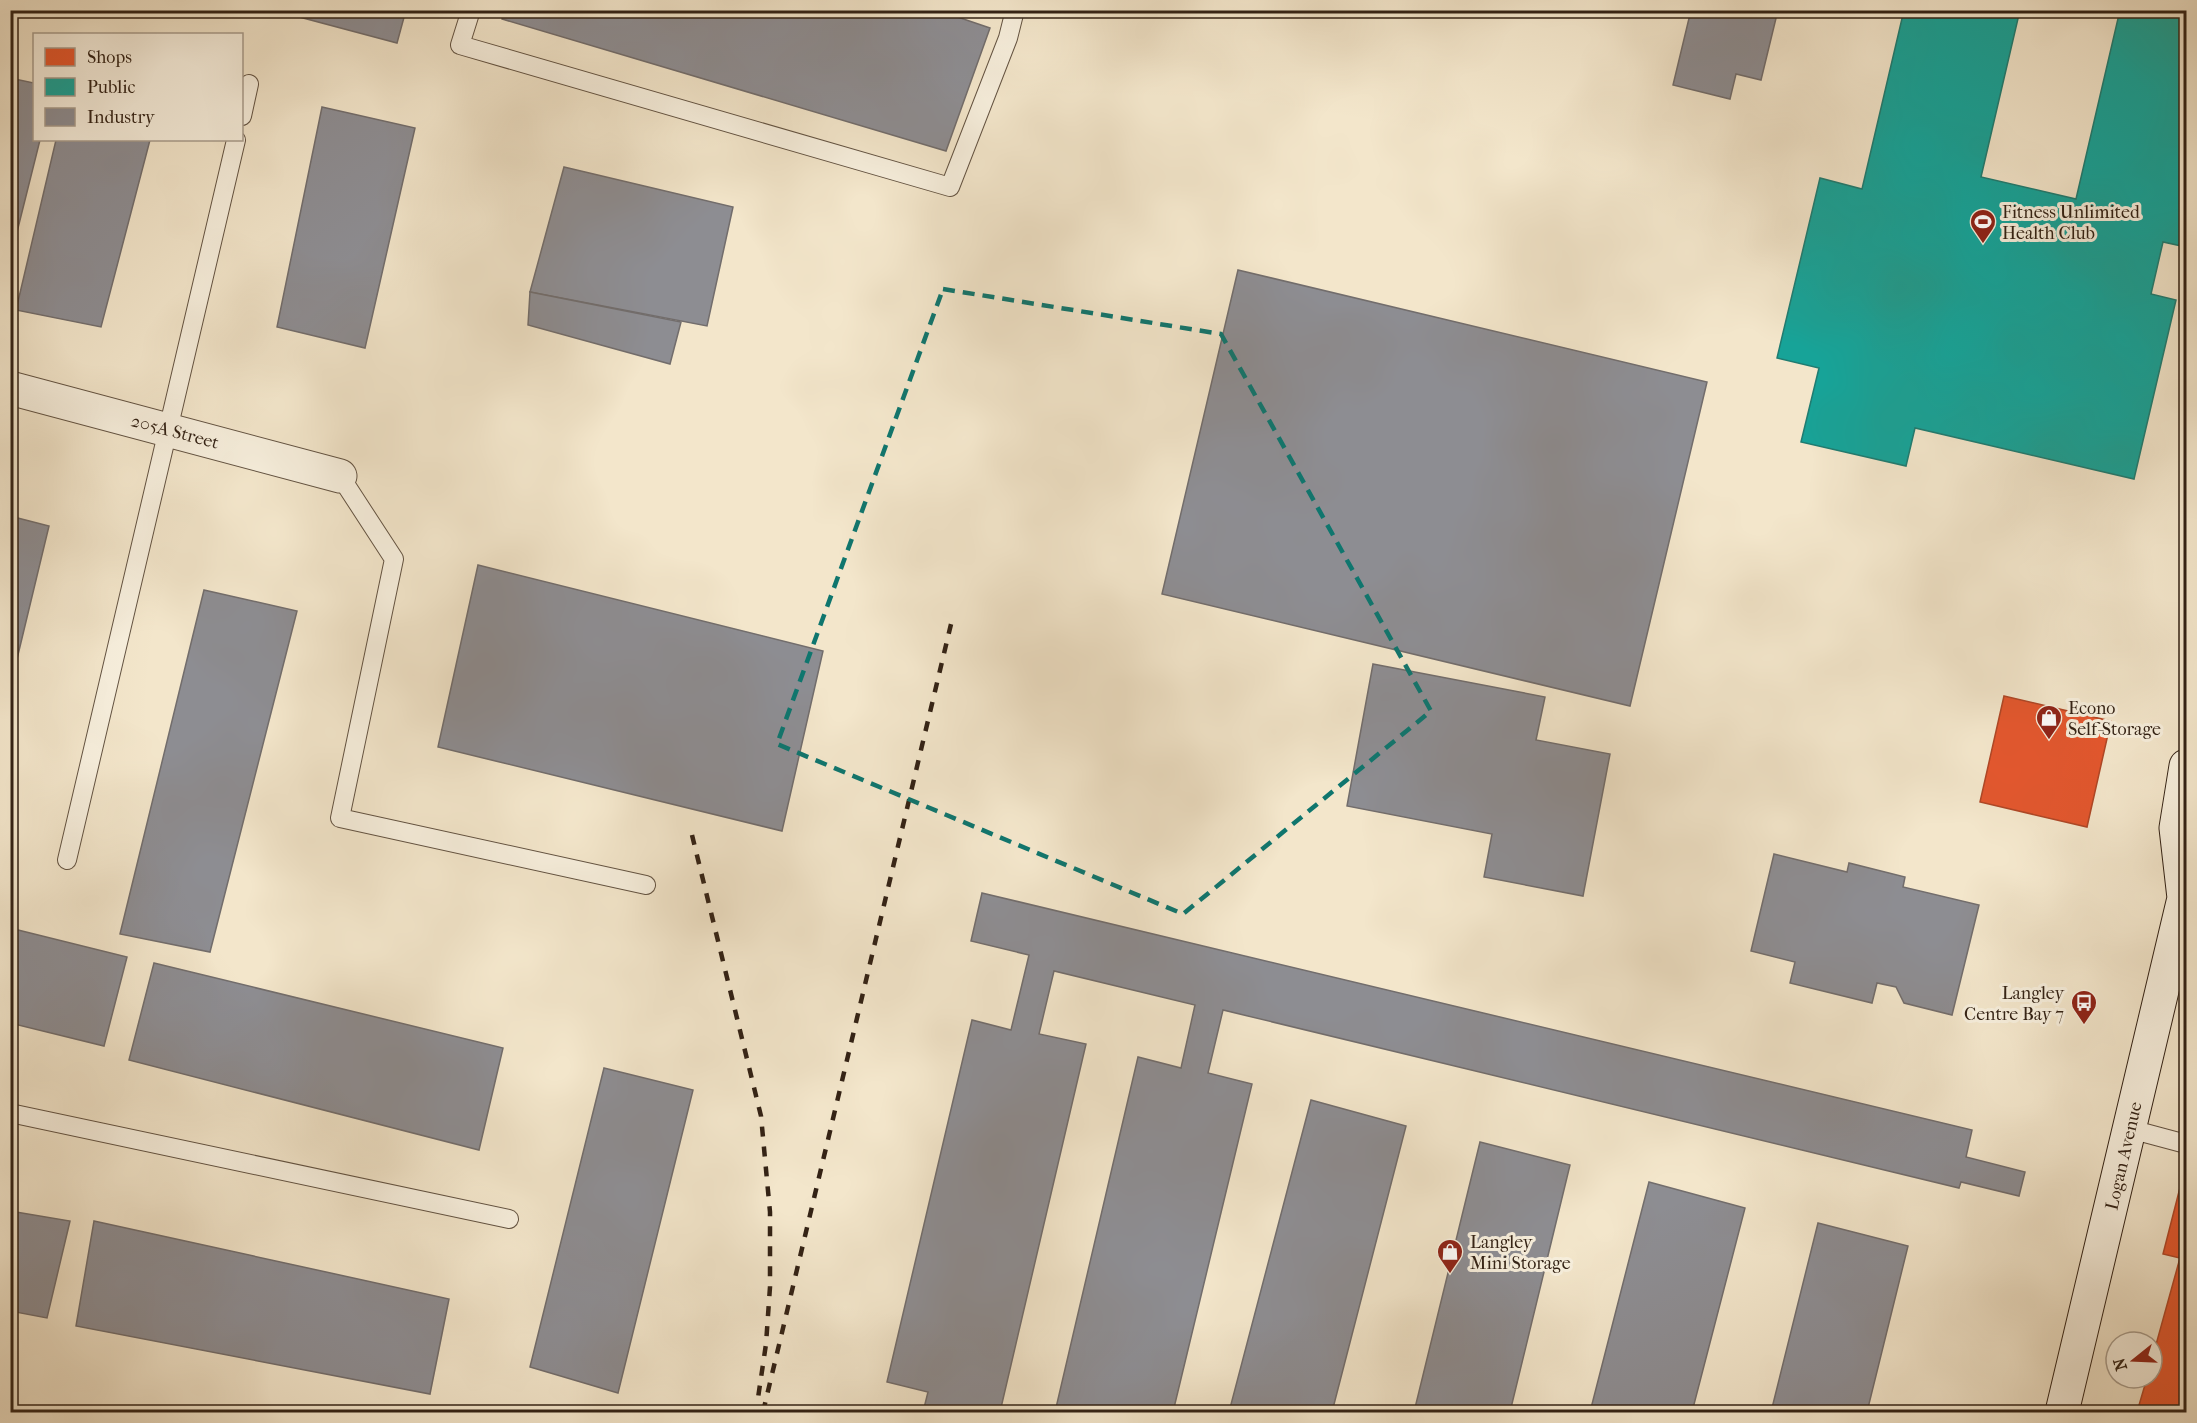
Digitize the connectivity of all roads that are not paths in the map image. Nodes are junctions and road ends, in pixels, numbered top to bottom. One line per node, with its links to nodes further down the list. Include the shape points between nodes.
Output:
1 (471, 10): 2 (lane, via 460,45 950,187 1008,38)
2 (1015, 10)
3 (249, 84): 4 (lane)
4 (243, 111)
5 (236, 141): 7 (lane)
6 (10, 388): 7 (main road, 205A Street)
7 (168, 430): 8 (main road, 205A Street); 10 (lane)
8 (339, 477): 11 (lane, via 394,559 340,818)
9 (2187, 766): 12 (main road, Logan Avenue, via 2176,828)
10 (67, 860)
11 (646, 885)
12 (2185, 896): 14 (main road, Logan Avenue)
13 (10, 1113): 16 (lane)
14 (2130, 1130): 15 (lane); 17 (main road, Logan Avenue)
15 (2187, 1144)
16 (509, 1219)
17 (2062, 1413)

